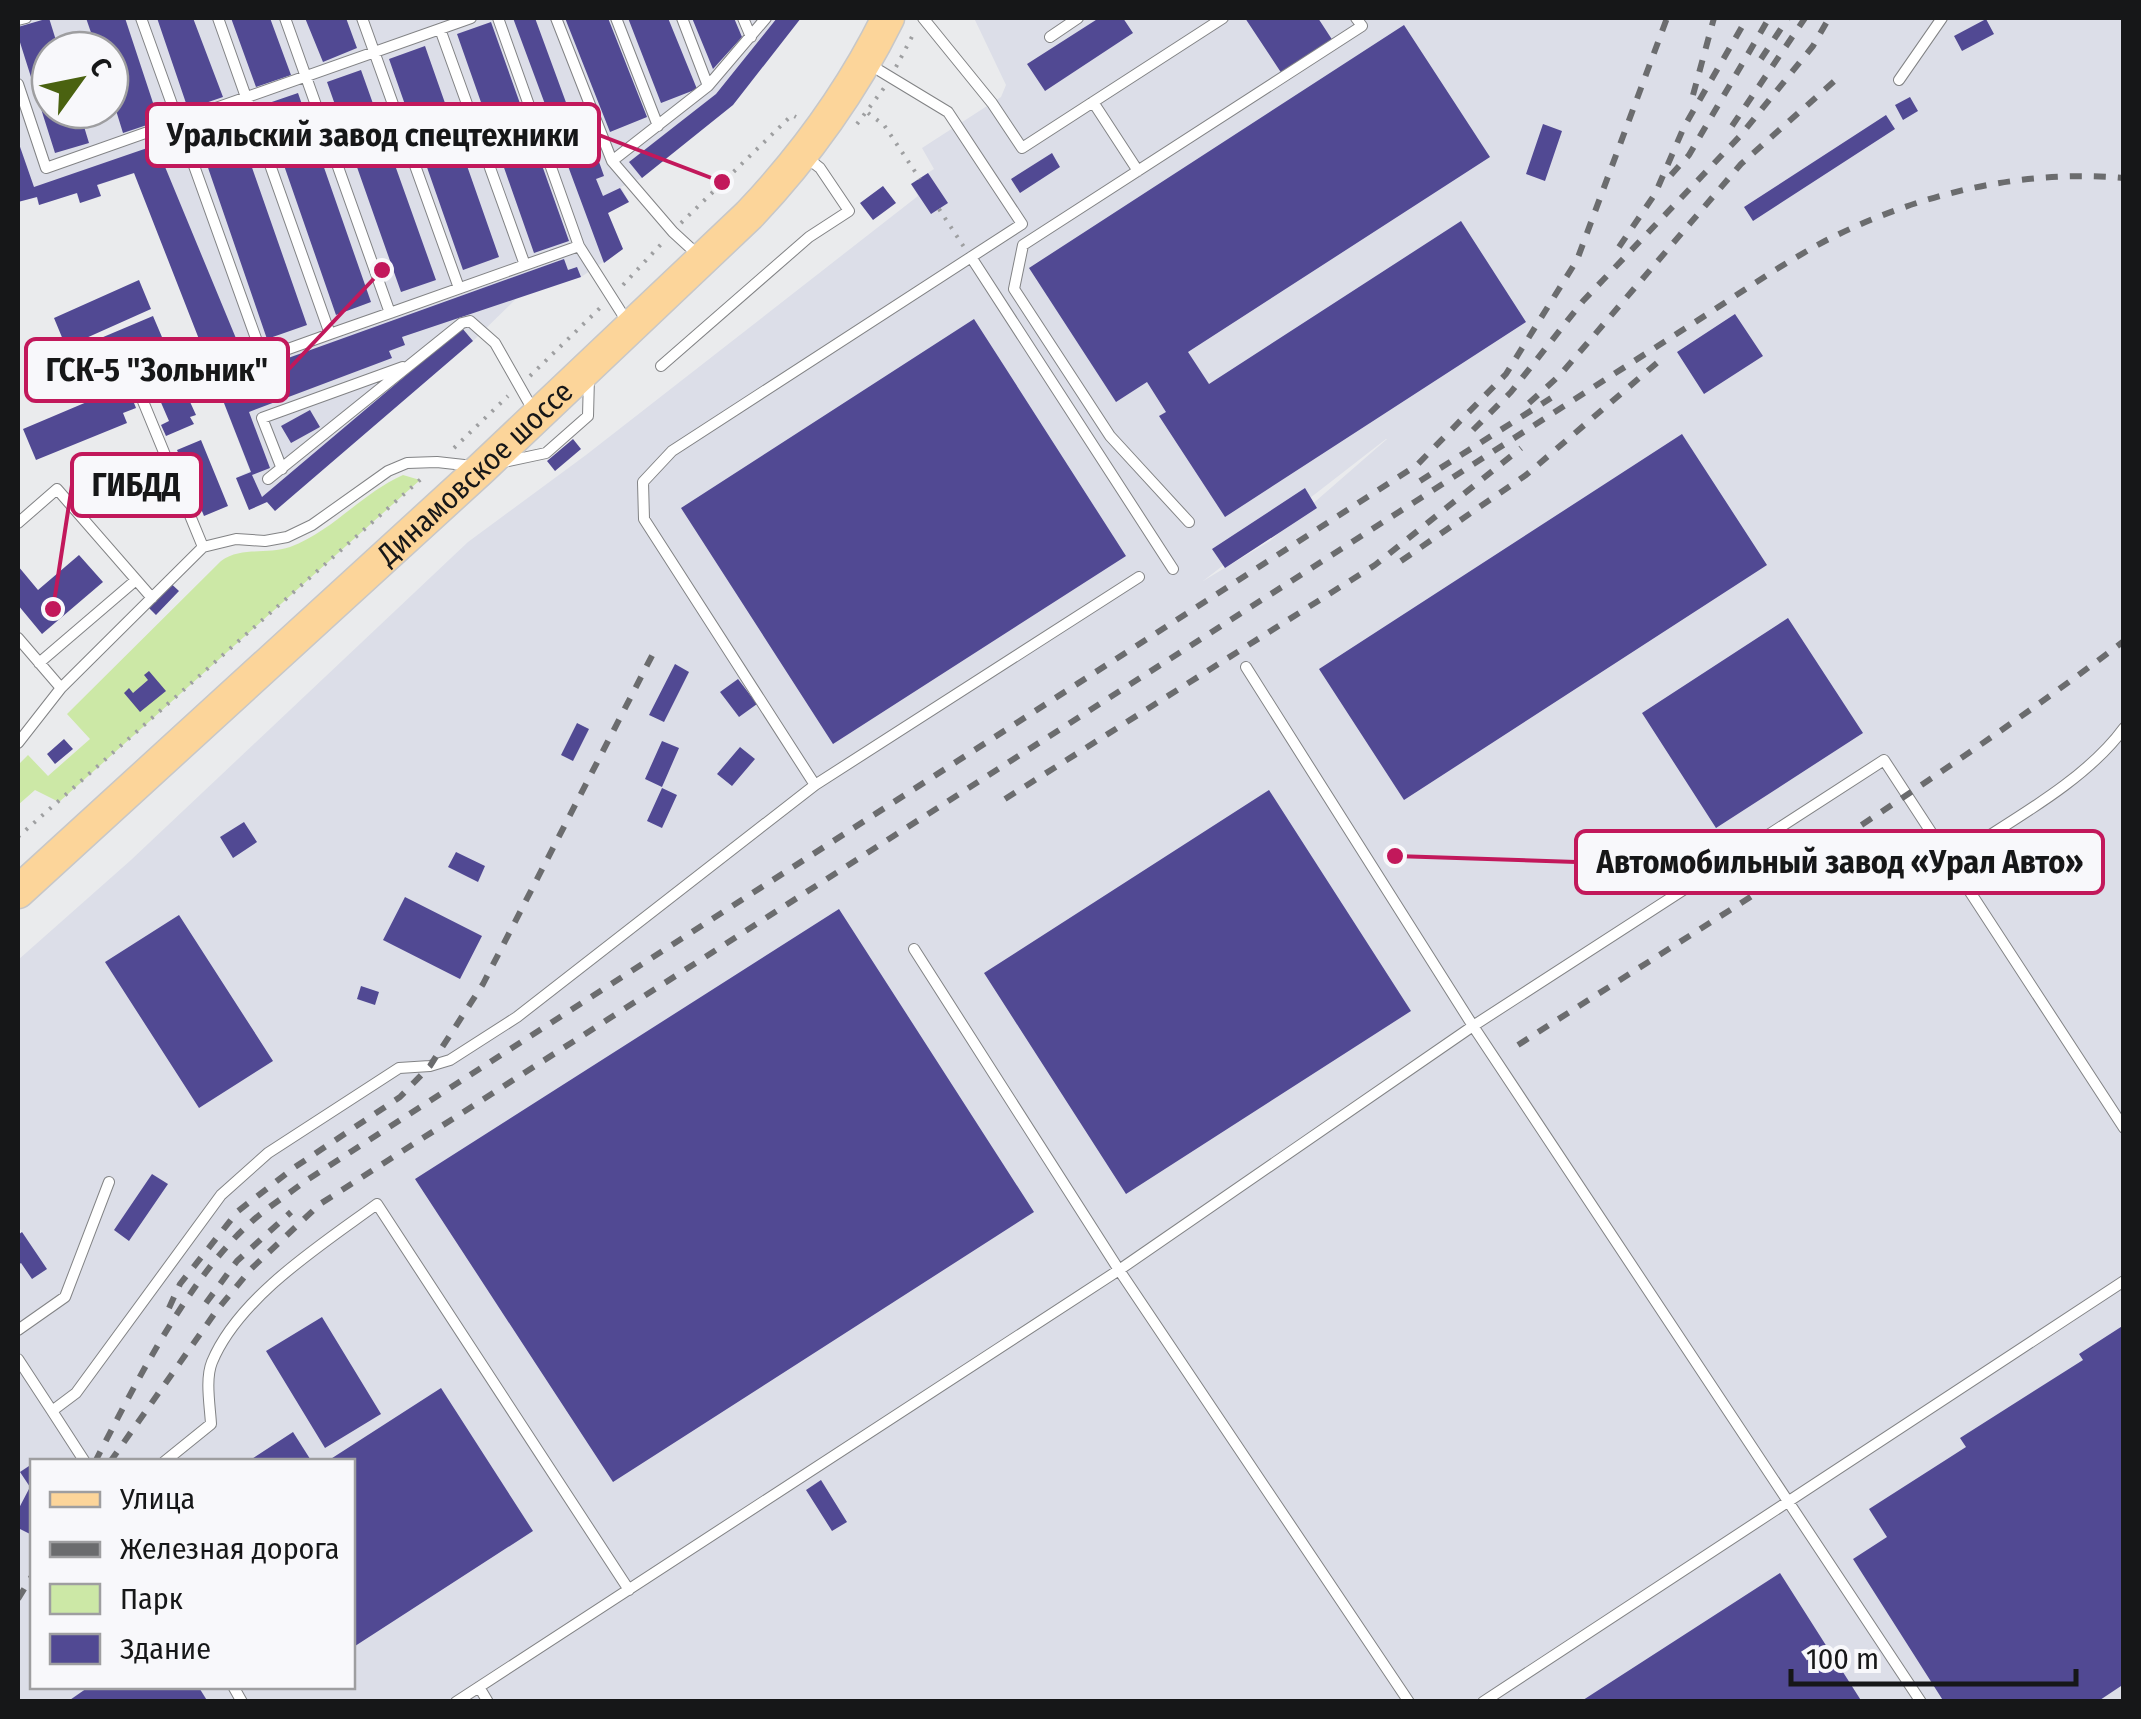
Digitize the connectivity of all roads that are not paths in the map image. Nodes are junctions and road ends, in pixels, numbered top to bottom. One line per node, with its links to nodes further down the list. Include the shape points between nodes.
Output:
1 (26, 18): 19 (lane)
2 (141, 18): 31 (lane)
3 (218, 18): 29 (lane)
4 (285, 18): 25 (lane)
5 (362, 18): 23 (lane)
6 (471, 18): 20 (lane)
7 (498, 18): 36 (lane)
8 (556, 18): 34 (lane)
9 (616, 18): 32 (lane)
10 (682, 18): 28 (lane)
11 (743, 18): 21 (lane)
12 (766, 18): 21 (lane)
13 (888, 18): 24 (main road, Динамовское шоссе)
14 (922, 18): 30 (lane, via 1022,148)
15 (1078, 18): 22 (lane)
16 (1223, 18): 30 (lane)
17 (1356, 18): 35 (lane, via 1362,26)
18 (1942, 18): 26 (lane)
19 (18, 20)
20 (440, 28): 23 (lane); 39 (lane)
21 (751, 37): 28 (lane)
22 (1050, 37)
23 (374, 52): 25 (lane); 40 (lane)
24 (878, 70): 33 (main road, Динамовское шоссе); 37 (lane, via 948,112 1022,224)
25 (306, 76): 29 (lane); 41 (lane)
26 (1899, 80)
27 (18, 84): 31 (lane, via 46,168)
28 (708, 86): 32 (lane)
29 (246, 97): 31 (lane); 43 (lane)
30 (1093, 102): 35 (lane)
31 (178, 122): 43 (lane, via 263,358)
32 (658, 126): 34 (lane)
33 (810, 144): 38 (main road, Динамовское шоссе); 47 (lane, via 849,211)
34 (612, 162): 38 (lane)
35 (1138, 171): 52 (lane, via 1023,245 1014,289 1110,436)
36 (579, 246): 39 (lane); 42 (lane)
37 (970, 257): 55 (lane); 65 (lane, via 672,451 643,482 644,519)
38 (703, 259): 42 (main road, Динамовское шоссе)
39 (525, 265): 40 (lane)
40 (459, 288): 41 (lane)
41 (390, 313): 43 (lane)
42 (631, 328): 46 (main road, Динамовское шоссе)
43 (330, 334)
44 (126, 360): 54 (lane)
45 (411, 364): 48 (lane, via 470,321 495,343); 49 (lane); 49 (lane, via 262,418)
46 (589, 366): 48 (main road, Динамовское шоссе); 50 (lane, via 588,416 546,452)
47 (662, 366)
48 (536, 415): 50 (main road, Динамовское шоссе)
49 (282, 468): 51 (lane)
50 (482, 468): 54 (lane, via 407,463 287,536); 67 (main road, Динамовское шоссе)
51 (268, 479)
52 (1189, 522)
53 (18, 523): 57 (lane, via 57,488)
54 (203, 547): 58 (lane)
55 (1173, 569)
56 (1139, 577): 65 (lane)
57 (136, 580): 58 (lane); 60 (lane)
58 (152, 598): 62 (lane)
59 (18, 638): 60 (lane)
60 (39, 663): 62 (lane)
61 (1246, 668): 69 (lane)
62 (61, 688): 64 (lane)
63 (2124, 728): 66 (lane, via 2082,771)
64 (18, 743)
65 (815, 785): 76 (lane, via 517,1017 450,1060 399,1068 268,1153 221,1194 76,1393)
66 (1950, 862): 69 (lane, via 1884,760); 70 (lane)
67 (18, 892)
68 (914, 949): 72 (lane)
69 (1473, 1026): 72 (lane); 79 (lane)
70 (2124, 1128)
71 (109, 1182): 74 (lane, via 65,1297)
72 (1119, 1270): 80 (lane); 84 (lane)
73 (2124, 1281): 79 (lane)
74 (18, 1330)
75 (18, 1359): 76 (lane)
76 (52, 1411): 77 (lane)
77 (83, 1459)
78 (168, 1459): 80 (lane, via 211,1424 210,1366 237,1318 377,1204)
79 (1788, 1500): 85 (lane); 86 (lane)
80 (629, 1590): 81 (lane)
81 (479, 1687): 82 (lane); 83 (lane)
82 (456, 1702)
83 (488, 1702)
84 (1409, 1702)
85 (1483, 1702)
86 (1921, 1702)

